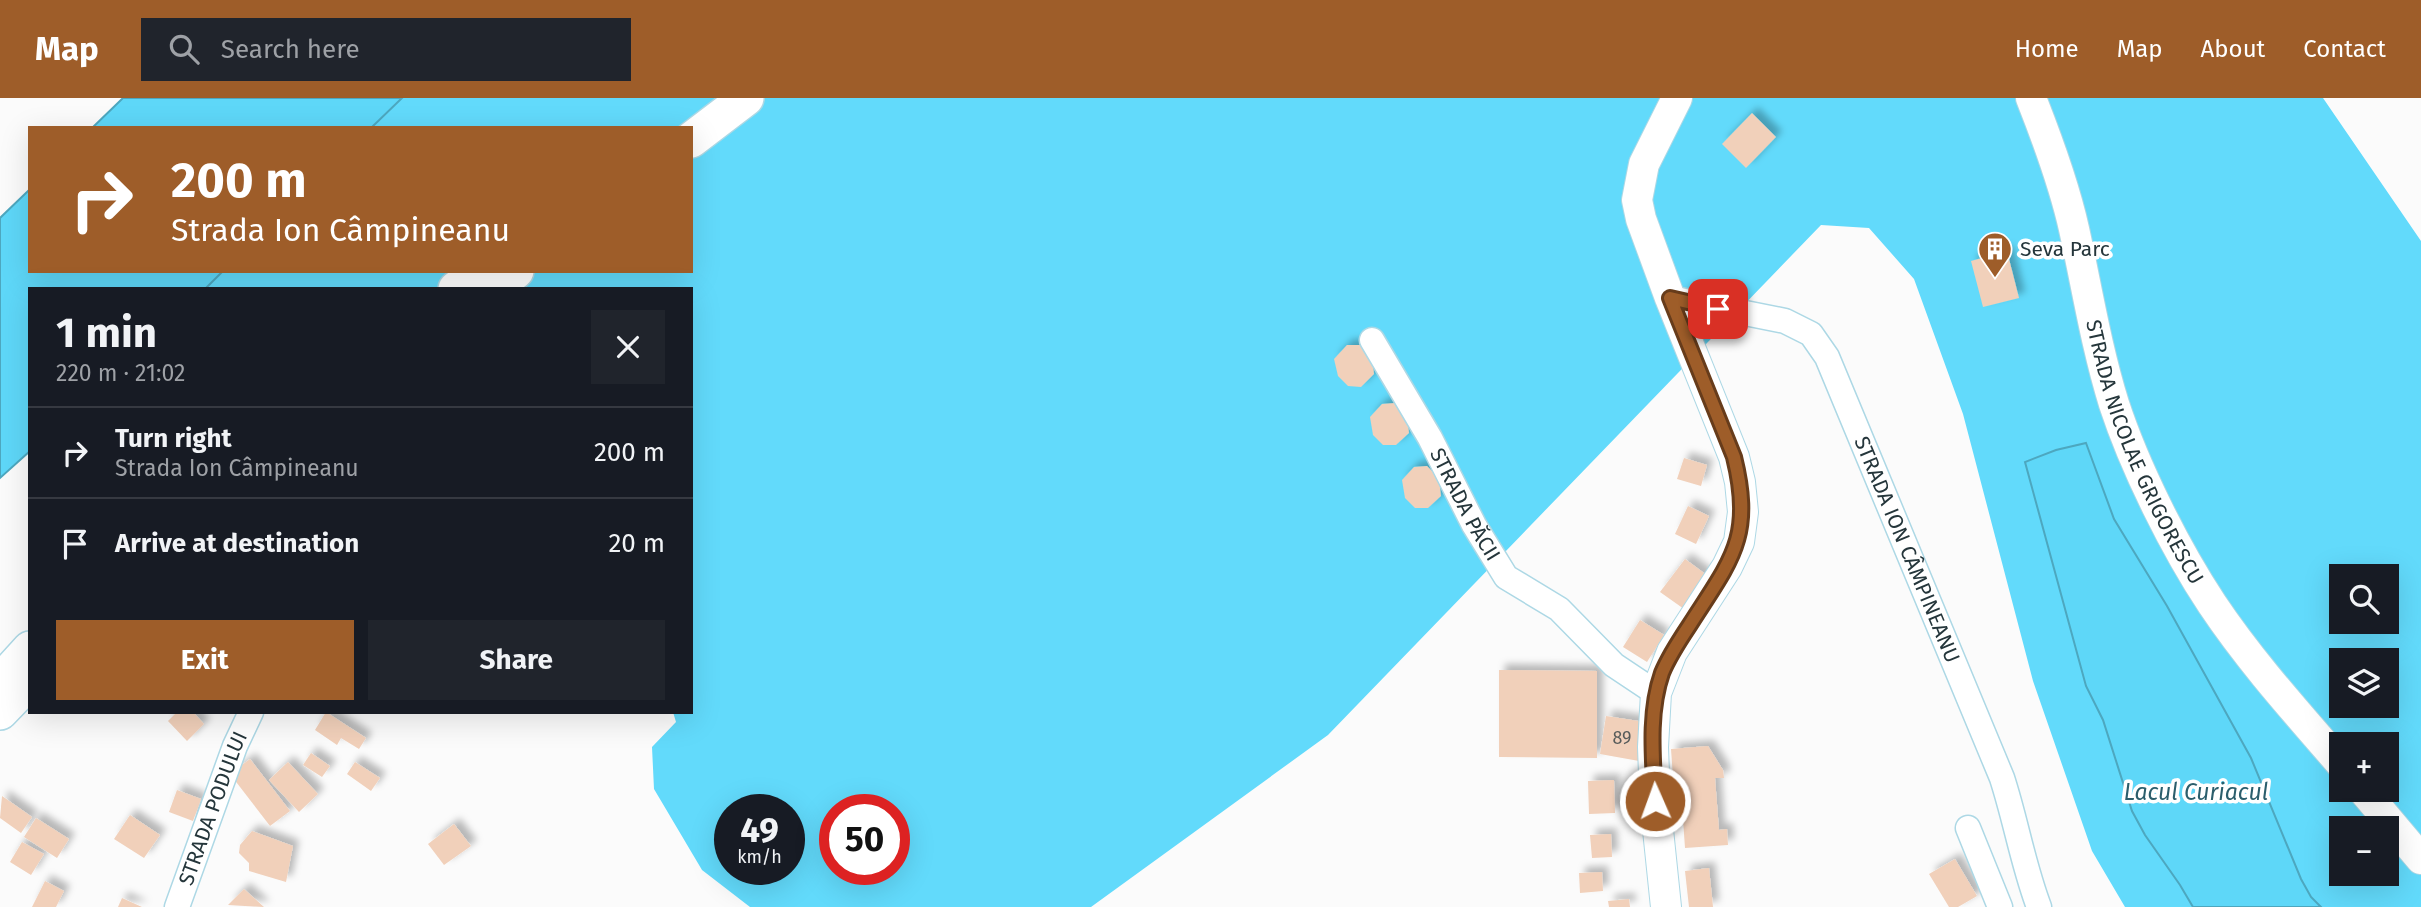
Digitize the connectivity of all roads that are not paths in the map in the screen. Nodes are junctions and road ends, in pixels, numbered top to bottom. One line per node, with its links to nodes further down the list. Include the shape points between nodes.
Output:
1 (712, 98): 5 (highway)
2 (746, 98): 6 (highway)
3 (1678, 98): 11 (main road, via 1644,164 1637,200)
4 (2031, 98): 19 (main road, STRADA NICOLAE GRIGORESCU, via 2074,228 2098,351 2136,459 2213,605)
5 (677, 126)
6 (693, 138)
7 (477, 273): 9 (highway)
8 (513, 273): 10 (highway)
9 (459, 287)
10 (496, 287)
11 (1670, 298): 16 (main road, via 1734,457 1743,512 1739,542 1727,567 1672,652); 26 (street, STRADA ION CÂMPINEANU, via 1785,321 1811,334 1827,357 2002,778)
12 (1372, 340): 16 (street, STRADA PĂCII, via 1506,577 1559,609 1614,665)
13 (28, 651): 14 (highway)
14 (0, 682)
15 (28, 683): 17 (highway)
16 (1656, 693): 24 (main road, via 1655,801)
17 (0, 712)
18 (250, 714): 23 (street, STRADA PODULUI)
19 (2329, 749)
20 (2373, 802): 22 (main road)
21 (1968, 828): 25 (street)
22 (2421, 859)
23 (177, 907)
24 (1667, 907)
25 (2000, 907)
26 (2039, 907)

